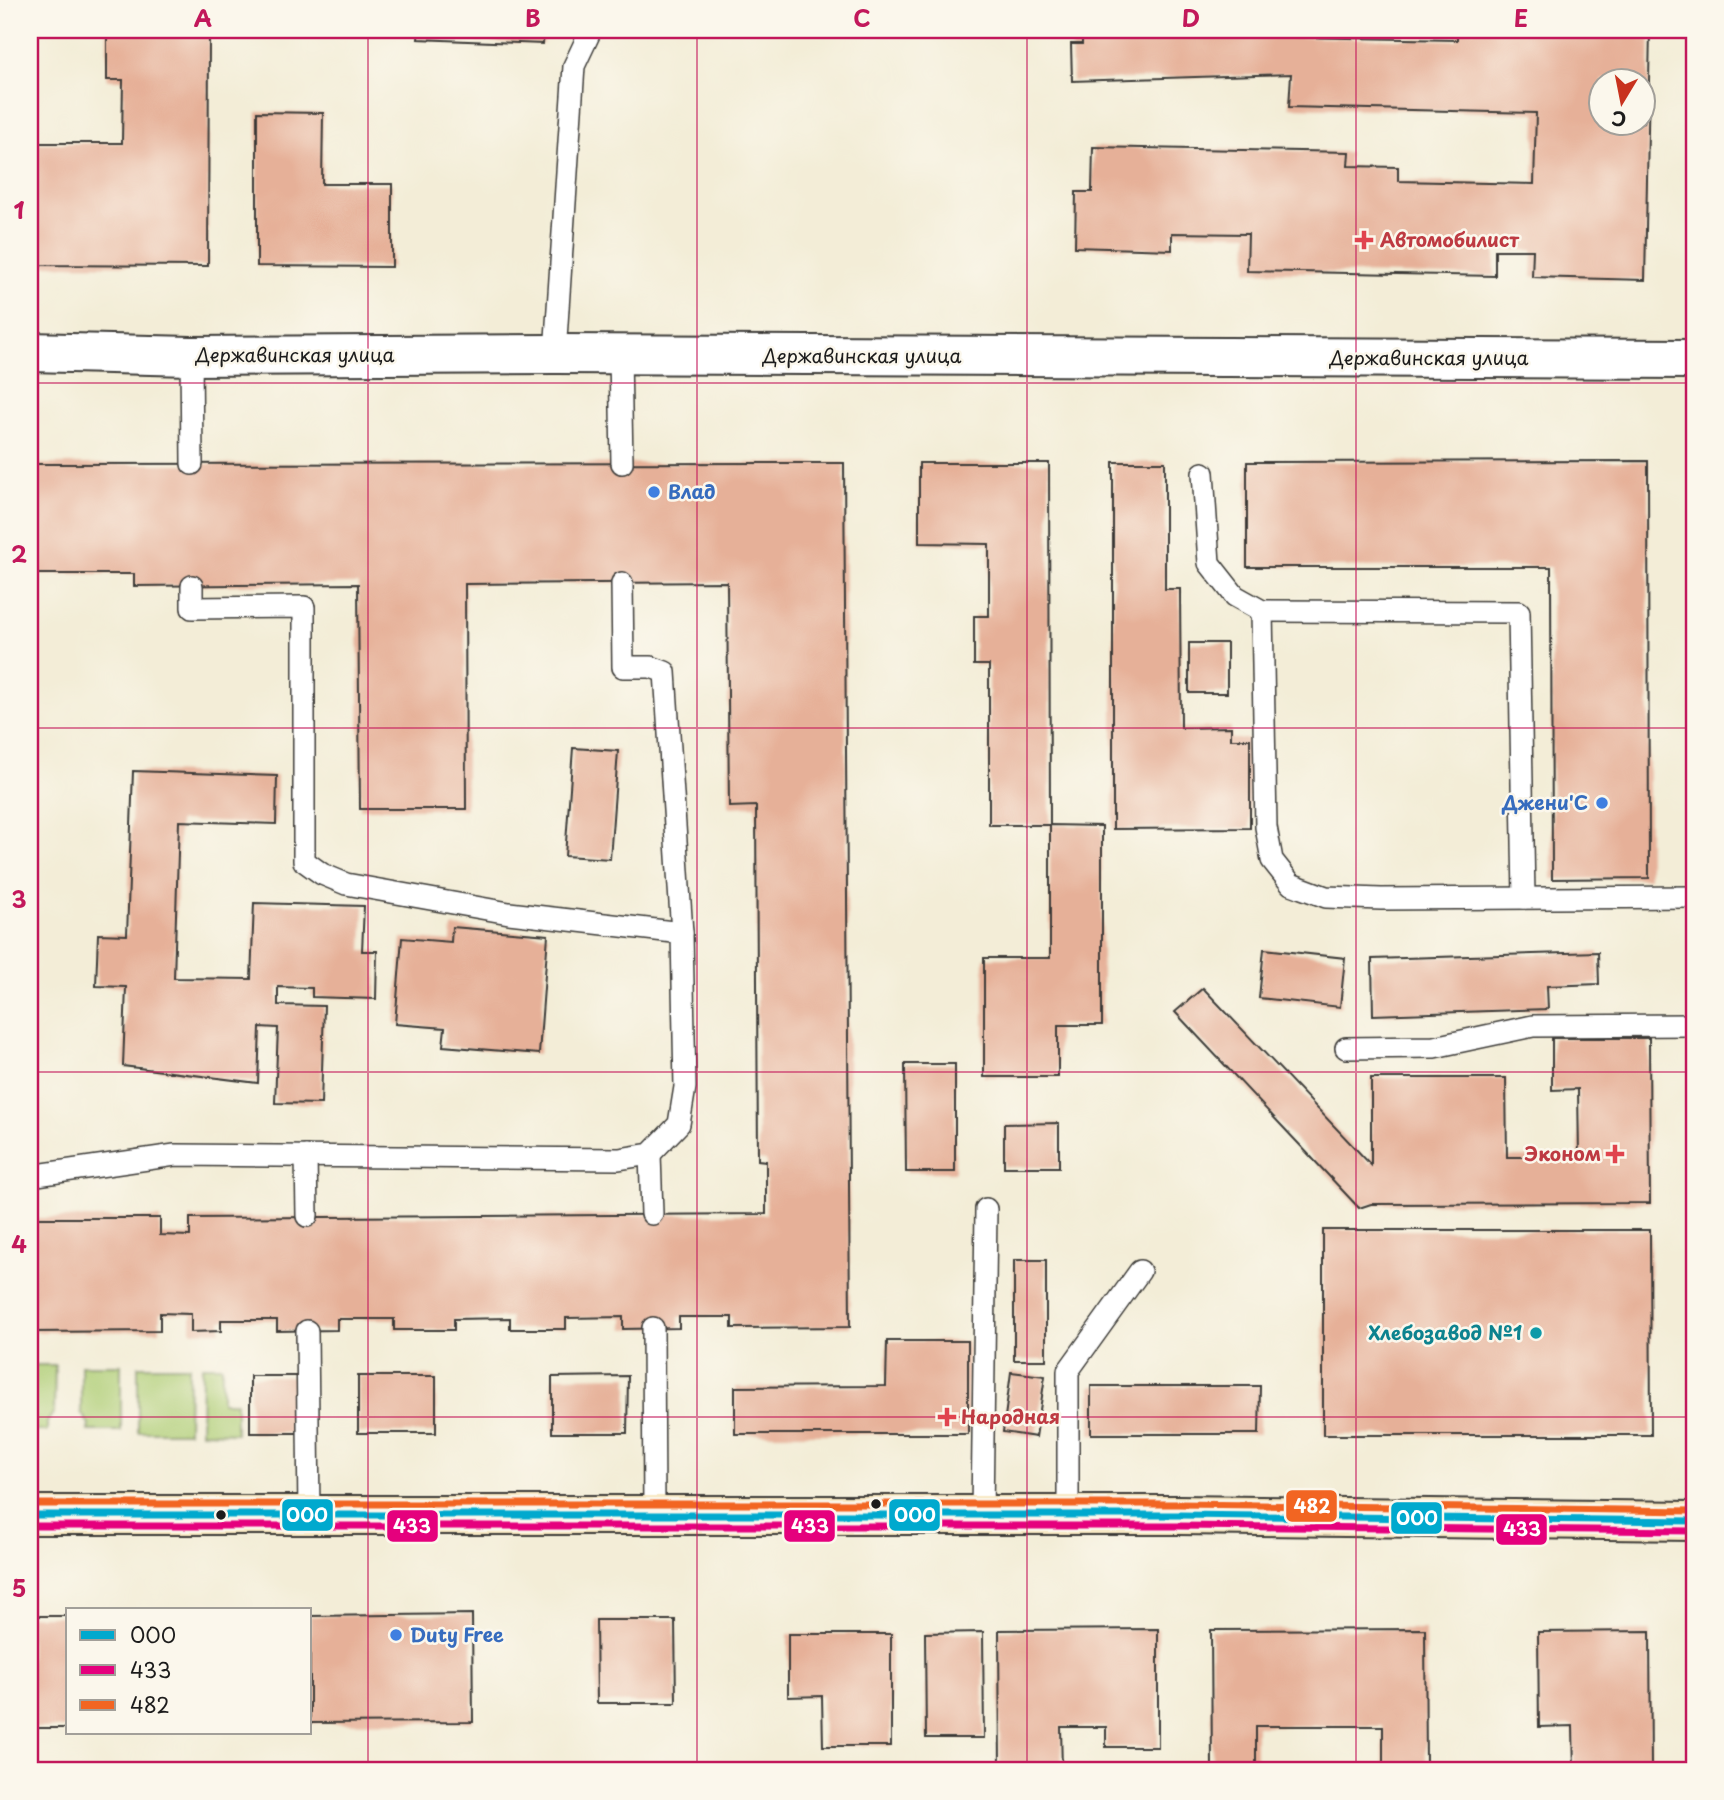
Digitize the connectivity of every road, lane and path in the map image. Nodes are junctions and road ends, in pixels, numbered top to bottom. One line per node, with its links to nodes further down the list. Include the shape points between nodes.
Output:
1 (591, 30): 3 (lane, via 575,66)
2 (30, 352): 5 (street, Державинская улица)
3 (555, 354): 4 (street, Державинская улица); 5 (street, Державинская улица)
4 (620, 355): 6 (street, Державинская улица); 7 (lane)
5 (191, 356): 8 (lane)
6 (1694, 359)
7 (622, 463)
8 (192, 464)
9 (1203, 473): 12 (lane, via 1209,563 1235,597)
10 (622, 583): 15 (lane, via 623,667 666,671)
11 (192, 586): 15 (lane, via 192,608 304,607 304,860 322,874 346,884 509,913)
12 (1262, 611): 14 (lane, via 1266,827 1272,860 1290,884 1326,897); 14 (lane, via 1519,612)
13 (1694, 897): 14 (lane)
14 (1524, 898)
15 (682, 933): 18 (lane, via 685,1087 679,1124)
16 (1694, 1025): 17 (lane, via 1533,1026 1434,1047)
17 (1346, 1048)
18 (650, 1154): 19 (lane, via 619,1158); 22 (lane)
19 (306, 1156): 20 (lane, via 174,1155); 23 (lane)
20 (30, 1176)
21 (986, 1209): 30 (lane)
22 (652, 1214)
23 (307, 1216)
24 (1140, 1271): 31 (lane, via 1068,1371)
25 (653, 1328): 29 (lane)
26 (307, 1331): 28 (lane)
27 (30, 1515): 28 (main road)
28 (309, 1515): 29 (main road)
29 (654, 1515): 30 (main road)
30 (982, 1515): 31 (main road)
31 (1068, 1515): 32 (main road)
32 (1694, 1521)

